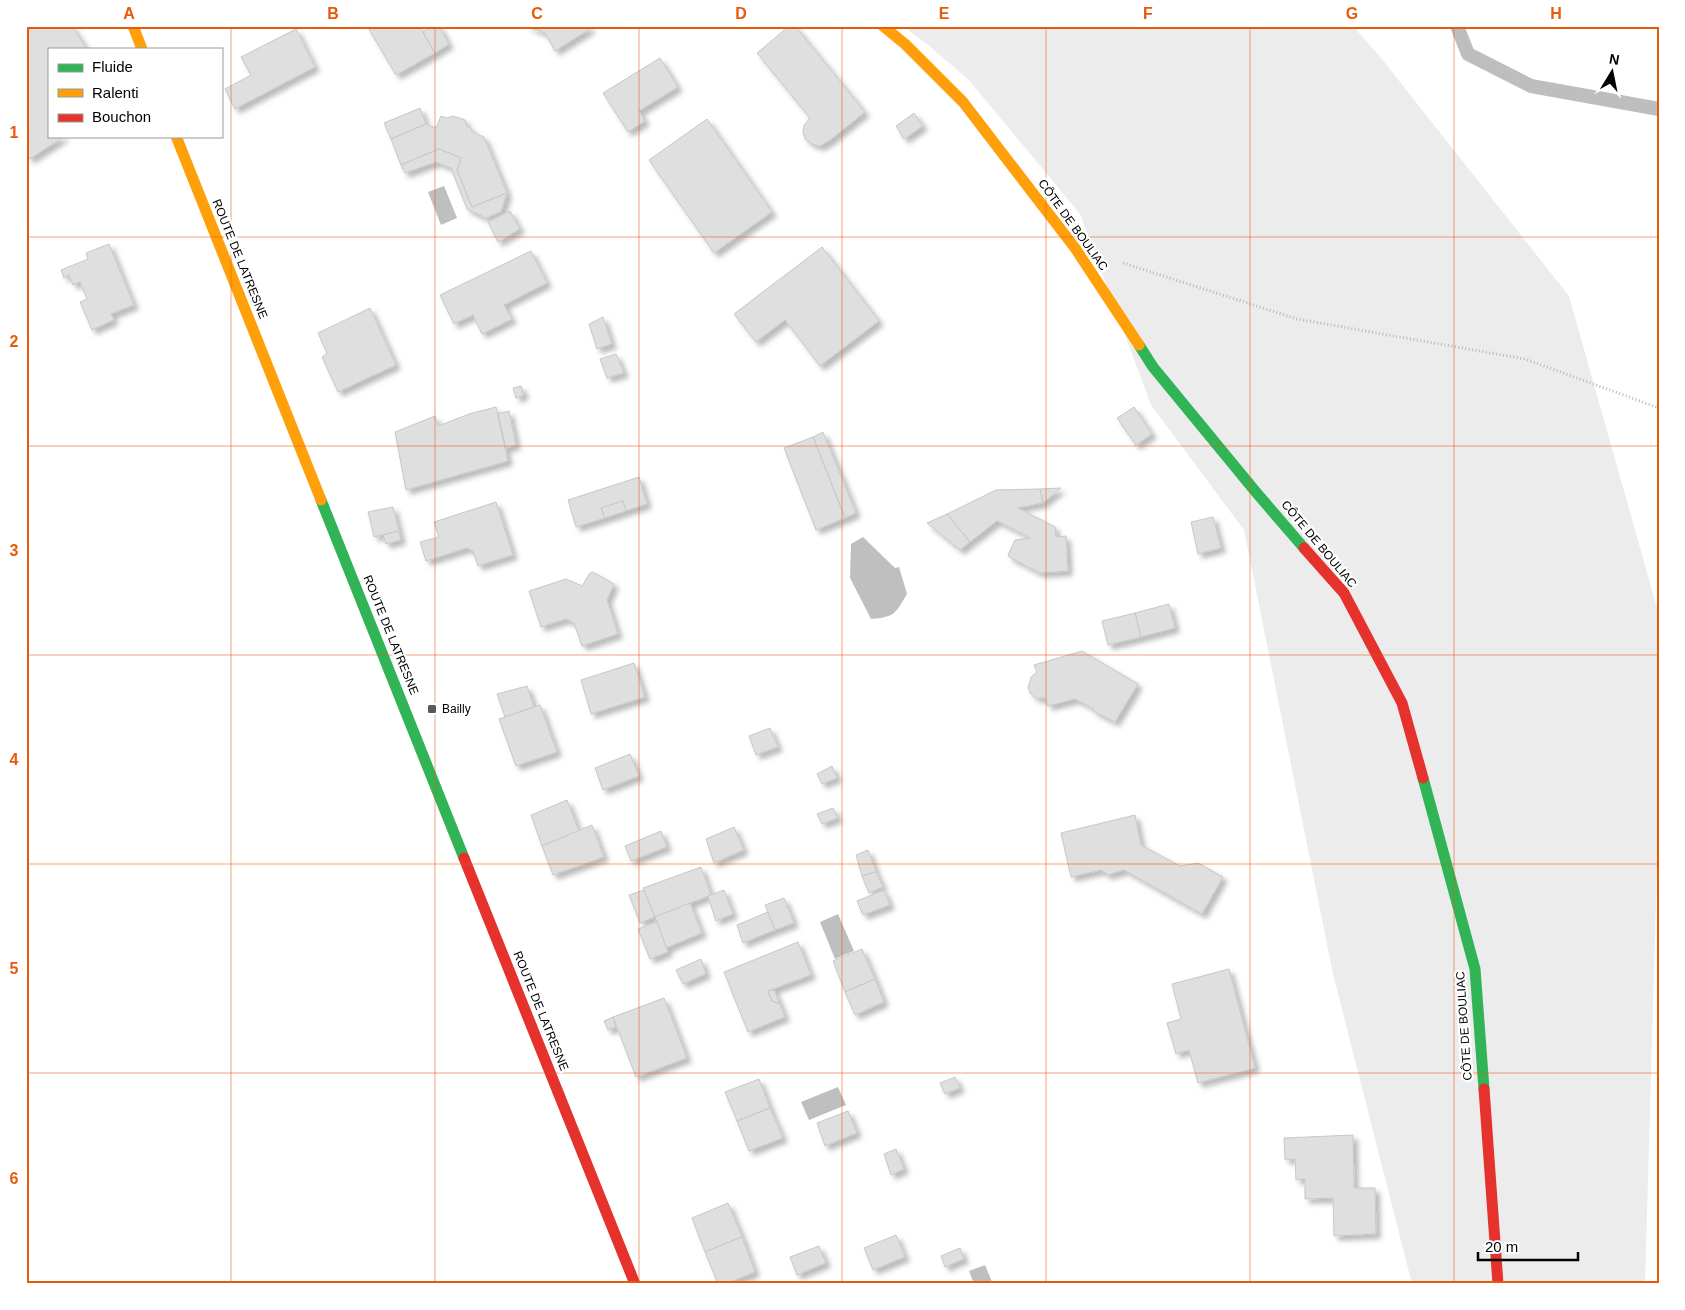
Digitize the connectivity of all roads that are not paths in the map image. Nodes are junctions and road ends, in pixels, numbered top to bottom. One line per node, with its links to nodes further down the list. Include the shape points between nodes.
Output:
1 (133, 26): 4 (street)
2 (883, 26): 8 (street, CÔTE DE BOULIAC, via 963,102 1075,248 1152,367 1344,593 1402,703 1475,969)
3 (1457, 26): 5 (lane, via 1468,54 1531,86)
4 (142, 48)
5 (1659, 109)
6 (177, 138): 7 (street, ROUTE DE LATRESNE)
7 (635, 1284)
8 (1498, 1284)

